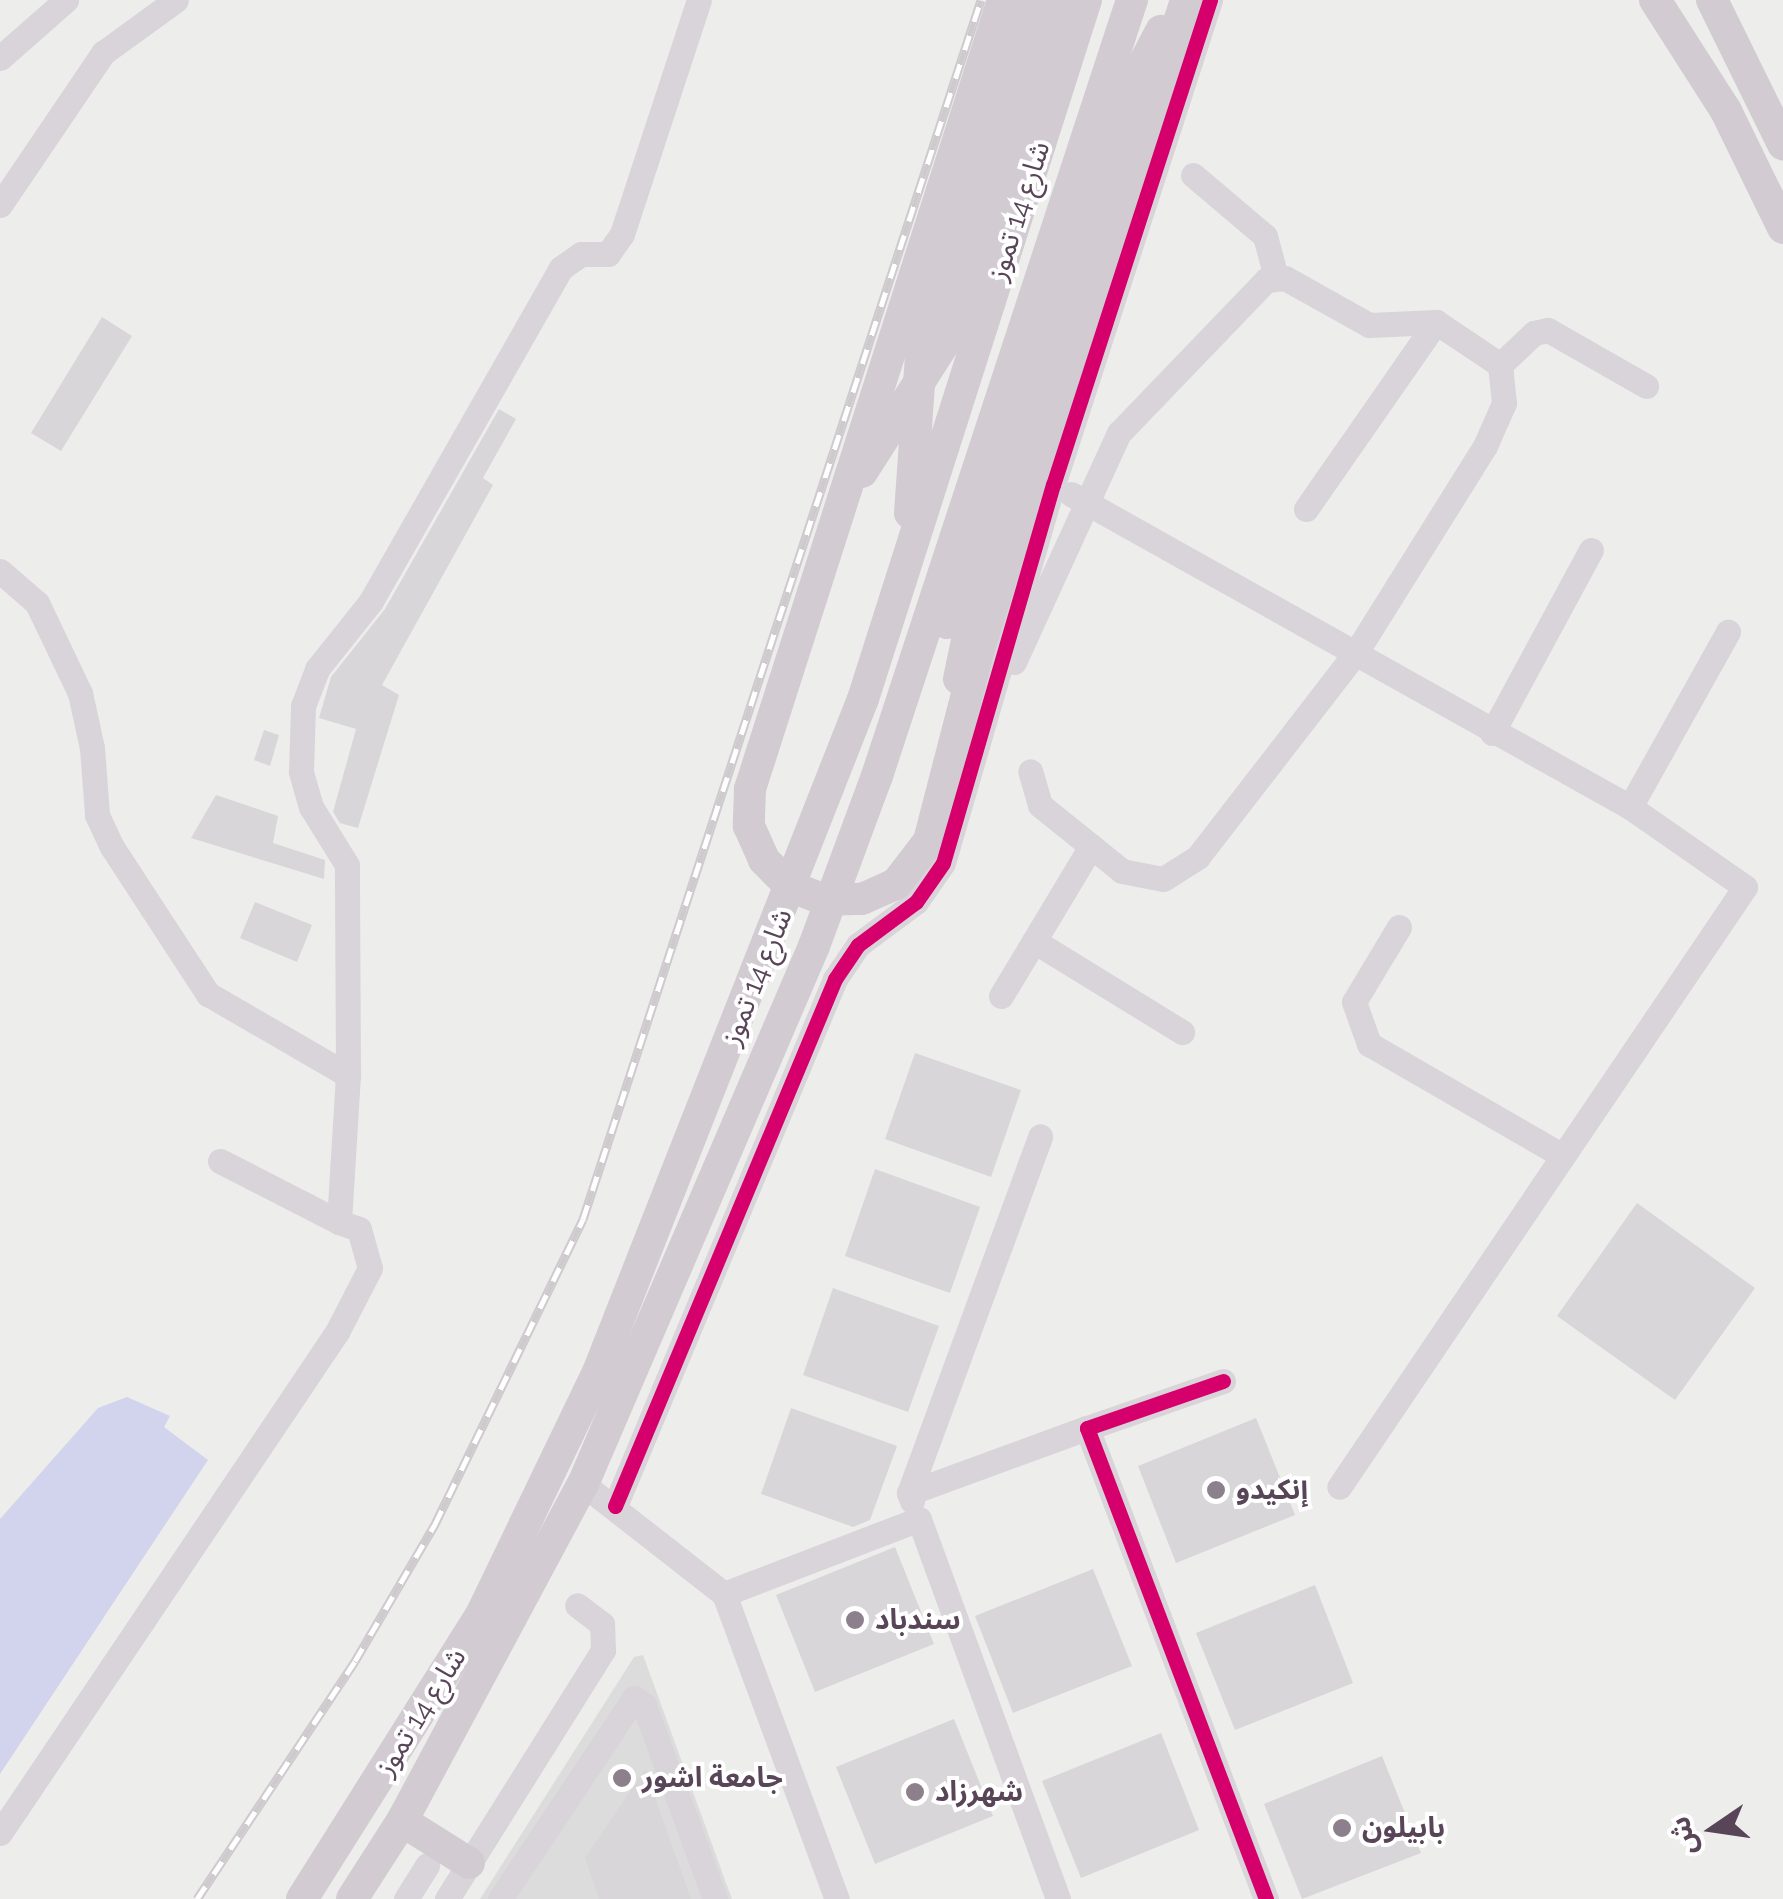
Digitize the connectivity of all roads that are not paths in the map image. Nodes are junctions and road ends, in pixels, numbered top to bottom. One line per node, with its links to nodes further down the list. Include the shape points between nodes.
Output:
1 (66, 0): 15 (street)
2 (176, 0): 18 (street, via 102,53)
3 (699, 0): 44 (street, via 622,234 608,254 581,254 560,268 371,601 317,669 303,706 306,789 328,842 347,865)
4 (1003, 0): 27 (main road, bridge)
5 (1031, 0): 30 (main road, via 934,295 916,385)
6 (1060, 0): 27 (main road, bridge, via 946,340 846,498)
7 (1086, 0): 30 (main road, شارع 14 تموز)
8 (1132, 0): 36 (main road, شارع 14 تموز)
9 (1148, 0): 37 (main road, bridge, via 1136,94 1115,169 966,634)
10 (1176, 0): 36 (main road, bridge, via 1109,130 948,623)
11 (1186, 0): 37 (main road, bridge, via 978,648)
12 (1210, 0): 24 (street)
13 (1656, 0): 19 (main road, via 1726,112)
14 (1712, 0): 16 (main road)
15 (0, 58)
16 (1783, 144)
17 (1193, 175): 20 (street, via 1265,236)
18 (0, 205)
19 (1783, 228)
20 (1276, 277): 21 (street, via 1369,325); 25 (street, via 1254,288 1169,387 1134,412)
21 (1436, 322): 22 (street); 26 (street)
22 (1500, 364): 23 (street, via 1534,333 1548,330); 32 (street, via 1504,403 1485,446)
23 (1646, 386)
24 (1053, 485): 25 (street); 54 (street, via 943,863 916,902 858,946 834,979)
25 (1085, 502): 32 (street); 33 (street)
26 (1306, 510)
27 (827, 546): 37 (main road, bridge, via 750,788 755,844 790,886 824,900 862,899 896,884 921,858)
28 (1592, 550): 34 (street)
29 (0, 571): 44 (street, via 37,603 80,693 96,815 112,848 208,994)
30 (899, 587): 62 (main road, شارع 14 تموز, via 776,932 543,1492 443,1679)
31 (1728, 632): 38 (street)
32 (1356, 651): 34 (street); 39 (street, via 1183,870 1164,879 1122,871)
33 (1012, 666)
34 (1492, 733): 38 (street)
35 (1030, 771): 39 (street, via 1040,804)
36 (878, 776): 51 (main road, شارع 14 تموز, via 814,946)
37 (946, 783)
38 (1630, 807): 46 (street, via 1745,886)
39 (1091, 846): 41 (street)
40 (1399, 927): 46 (street, via 1354,1002 1369,1044)
41 (1034, 941): 42 (street); 43 (street)
42 (1001, 996)
43 (1182, 1032)
44 (348, 1075): 48 (street)
45 (1040, 1136): 53 (street)
46 (1563, 1156): 52 (street)
47 (220, 1161): 48 (street)
48 (339, 1222): 59 (street, via 359,1229 370,1268 337,1332)
49 (1223, 1380): 50 (street)
50 (1087, 1428): 53 (street); 70 (street)
51 (583, 1484): 54 (street); 58 (main road, شارع 14 تموز)
52 (1339, 1487)
53 (909, 1493): 55 (street)
54 (615, 1506): 56 (street)
55 (919, 1520): 56 (street); 69 (street)
56 (724, 1594): 68 (street)
57 (578, 1604): 60 (street, via 602,1624 607,1642)
58 (402, 1821): 60 (main road); 63 (main road, شارع 14 تموز)
59 (0, 1833)
60 (469, 1863): 65 (street)
61 (428, 1866): 64 (street)
62 (302, 1899)
63 (352, 1899)
64 (406, 1899)
65 (447, 1899)
66 (500, 1899): 67 (street, via 634,1698 644,1705)
67 (715, 1899)
68 (838, 1899)
69 (1058, 1899)
70 (1266, 1899)

